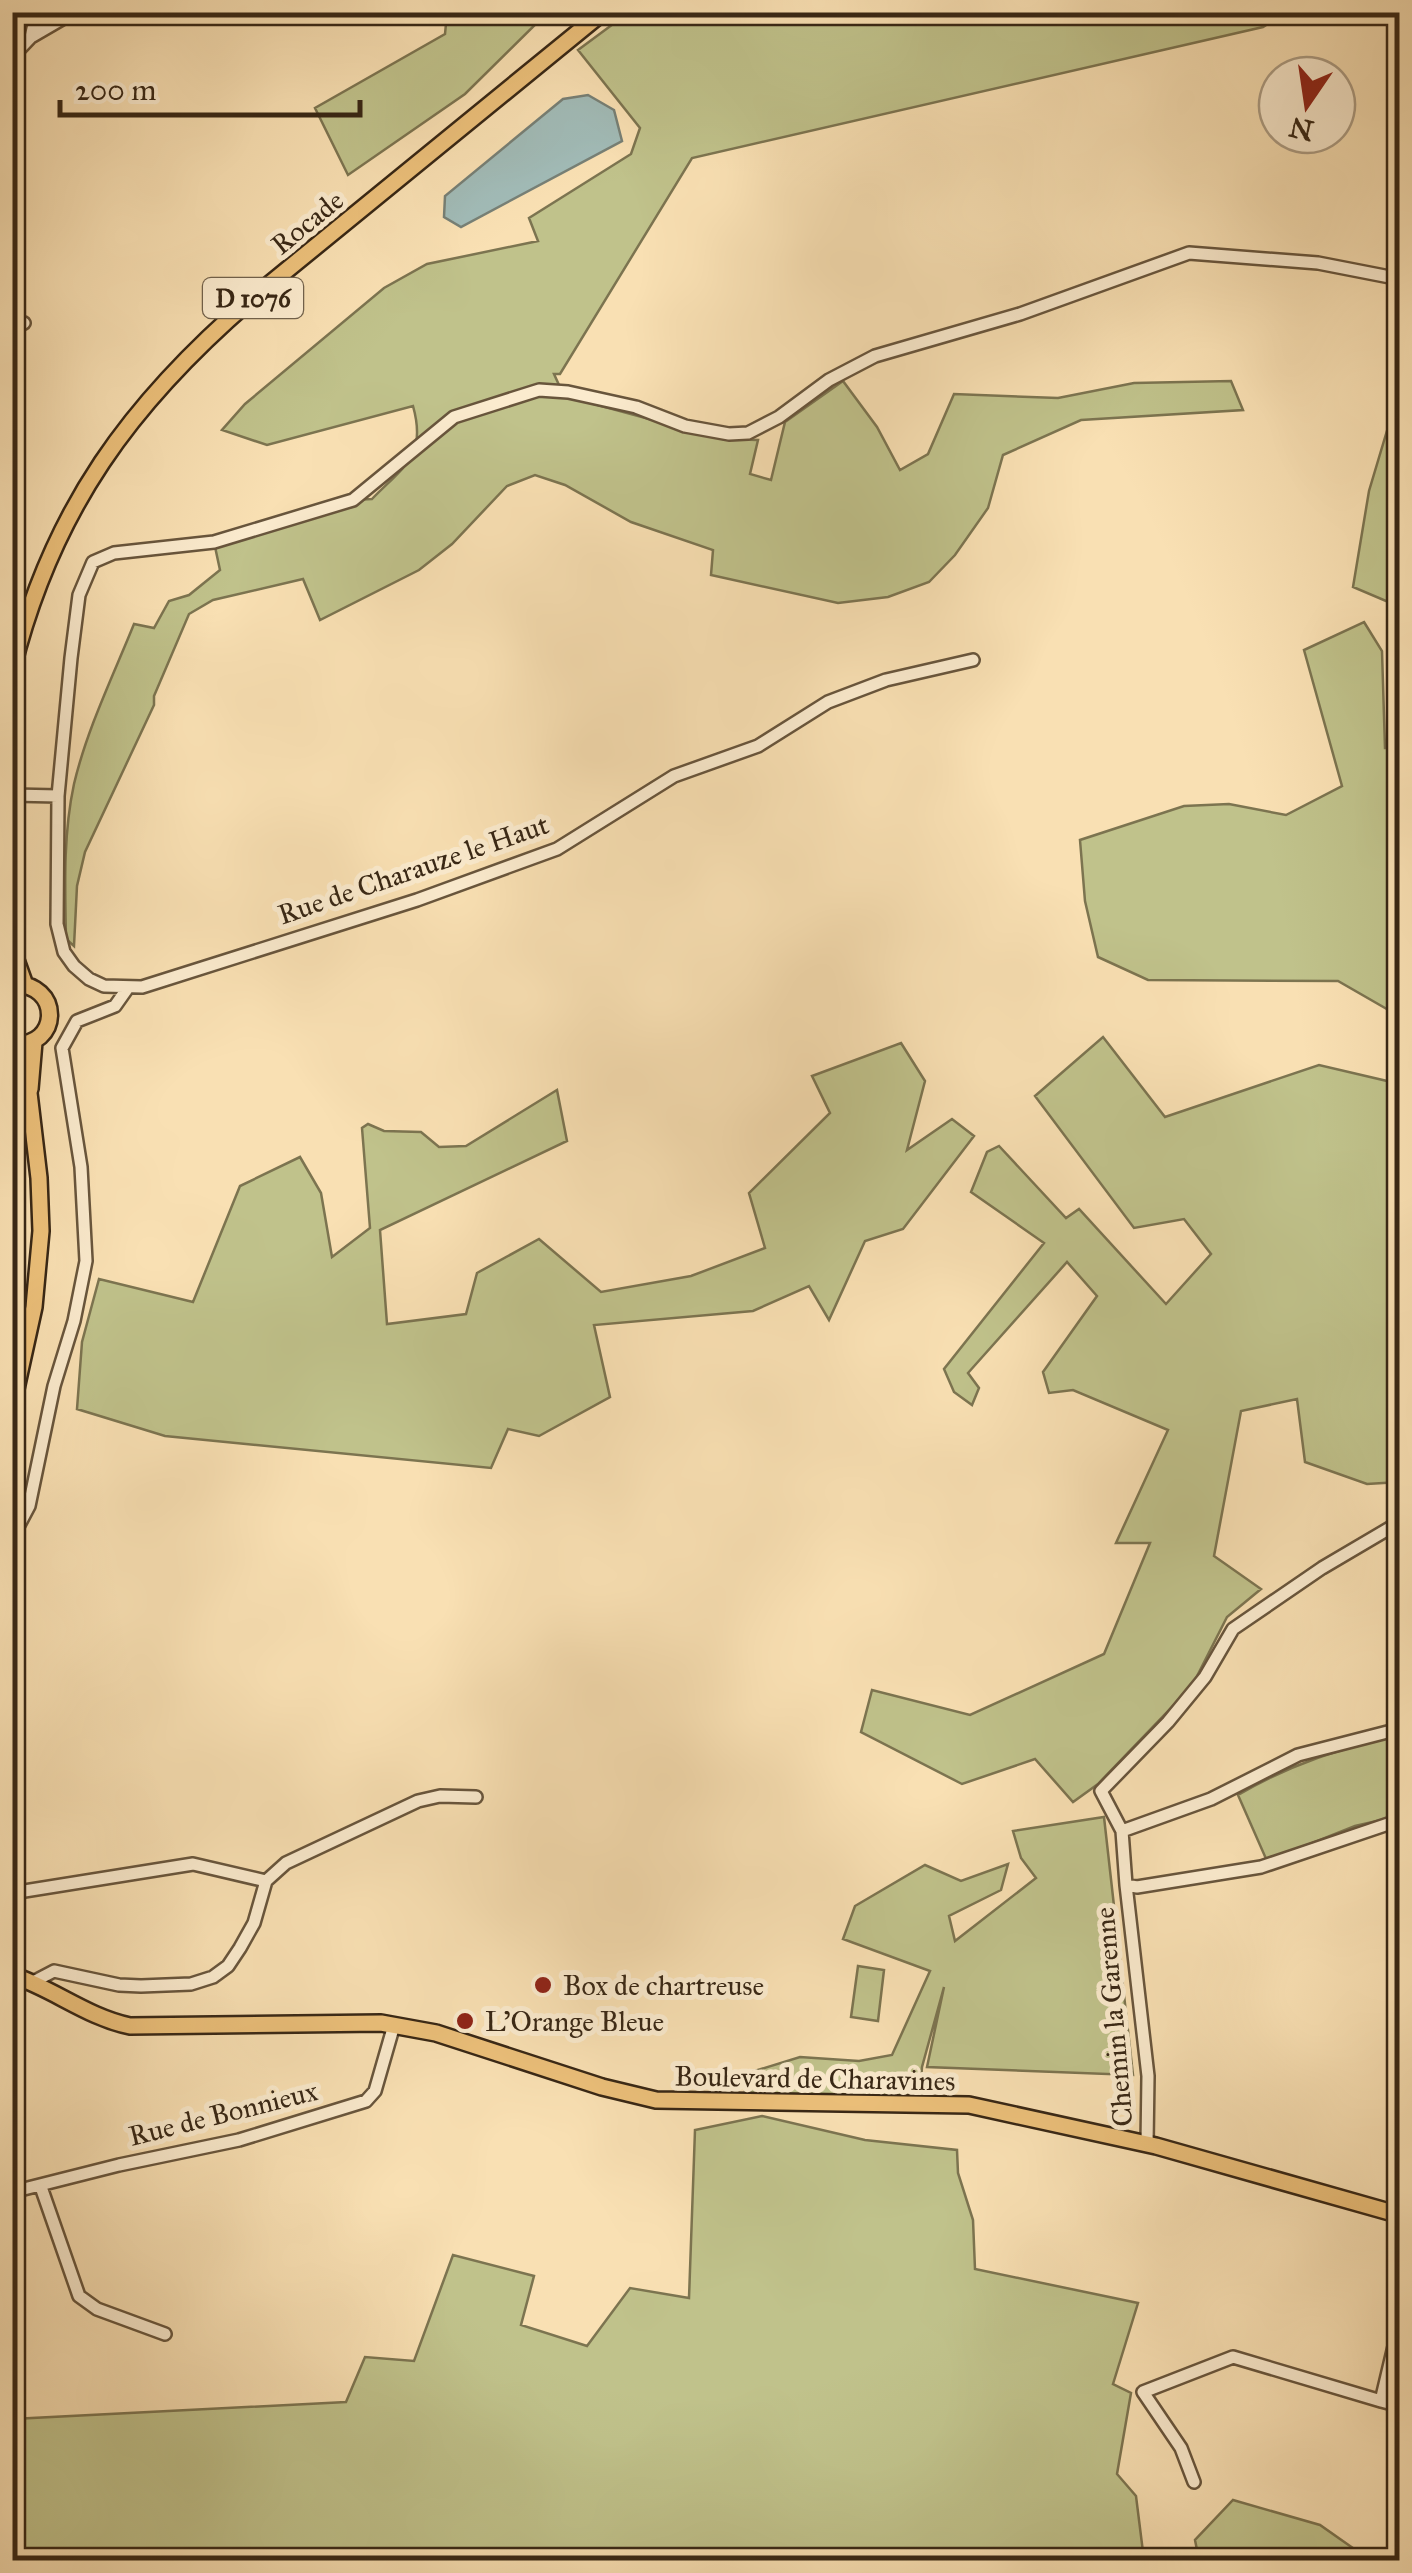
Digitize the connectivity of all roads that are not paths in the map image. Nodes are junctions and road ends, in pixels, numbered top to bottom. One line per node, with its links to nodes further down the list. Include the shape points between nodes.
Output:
1 (37, 12): 4 (street)
2 (74, 12): 4 (street)
3 (602, 12): 8 (main road, Rocade / D 1076, via 242,308 148,398 62,529)
4 (31, 37): 5 (street)
5 (12, 58)
6 (1400, 279): 10 (street, via 1318,263 1189,253 1020,314 875,356 748,433 686,426 636,408 539,390 454,417 353,500 214,542 114,553 93,562 78,595)
7 (974, 660): 13 (street, Rue de Charauze le Haut, via 886,680 828,702 758,746 674,776 557,850)
8 (12, 670)
9 (12, 795): 10 (street)
10 (58, 796): 13 (street, via 57,924 64,952 89,979)
11 (12, 949): 12 (main road)
12 (19, 985): 14 (main road, via 41,993 50,1010 47,1028)
13 (127, 989): 19 (street, via 115,1006 78,1021 62,1048 81,1167 86,1261 30,1506)
14 (34, 1042): 15 (main road); 16 (main road)
15 (12, 1046): 16 (main road)
16 (29, 1093): 17 (main road, via 40,1178 39,1271)
17 (12, 1407)
18 (1400, 1522): 23 (street, Chemin la Garenne, via 1233,1629 1205,1677 1101,1791)
19 (12, 1538)
20 (1399, 1729): 23 (street, via 1298,1755 1211,1799)
21 (476, 1798): 24 (street, via 418,1801 286,1863)
22 (1400, 1820): 25 (street, Chemin la Garenne, via 1261,1867)
23 (1122, 1830): 25 (street, Chemin la Garenne)
24 (266, 1881): 26 (street, via 193,1864); 28 (street, via 247,1936 213,1977 141,1986 54,1971)
25 (1126, 1885): 30 (street, Chemin la Garenne)
26 (12, 1893)
27 (12, 1975): 28 (main road, Boulevard de Charavines)
28 (33, 1982): 29 (main road, Boulevard de Charavines, via 99,2018 130,2026)
29 (394, 2025): 30 (main road, Boulevard de Charavines, via 656,2100 952,2103); 31 (street, Rue de Bonnieux, via 366,2101 239,2140)
30 (1151, 2145): 33 (main road, Boulevard de Charavines)
31 (41, 2187): 32 (street, Rue de Bonnieux); 35 (street, via 79,2296)
32 (12, 2192)
33 (1400, 2215)
34 (1400, 2321): 36 (street)
35 (165, 2334)
36 (1381, 2400): 37 (street); 38 (street, via 1233,2356 1143,2392 1181,2448)
37 (1400, 2406)
38 (1194, 2482)

